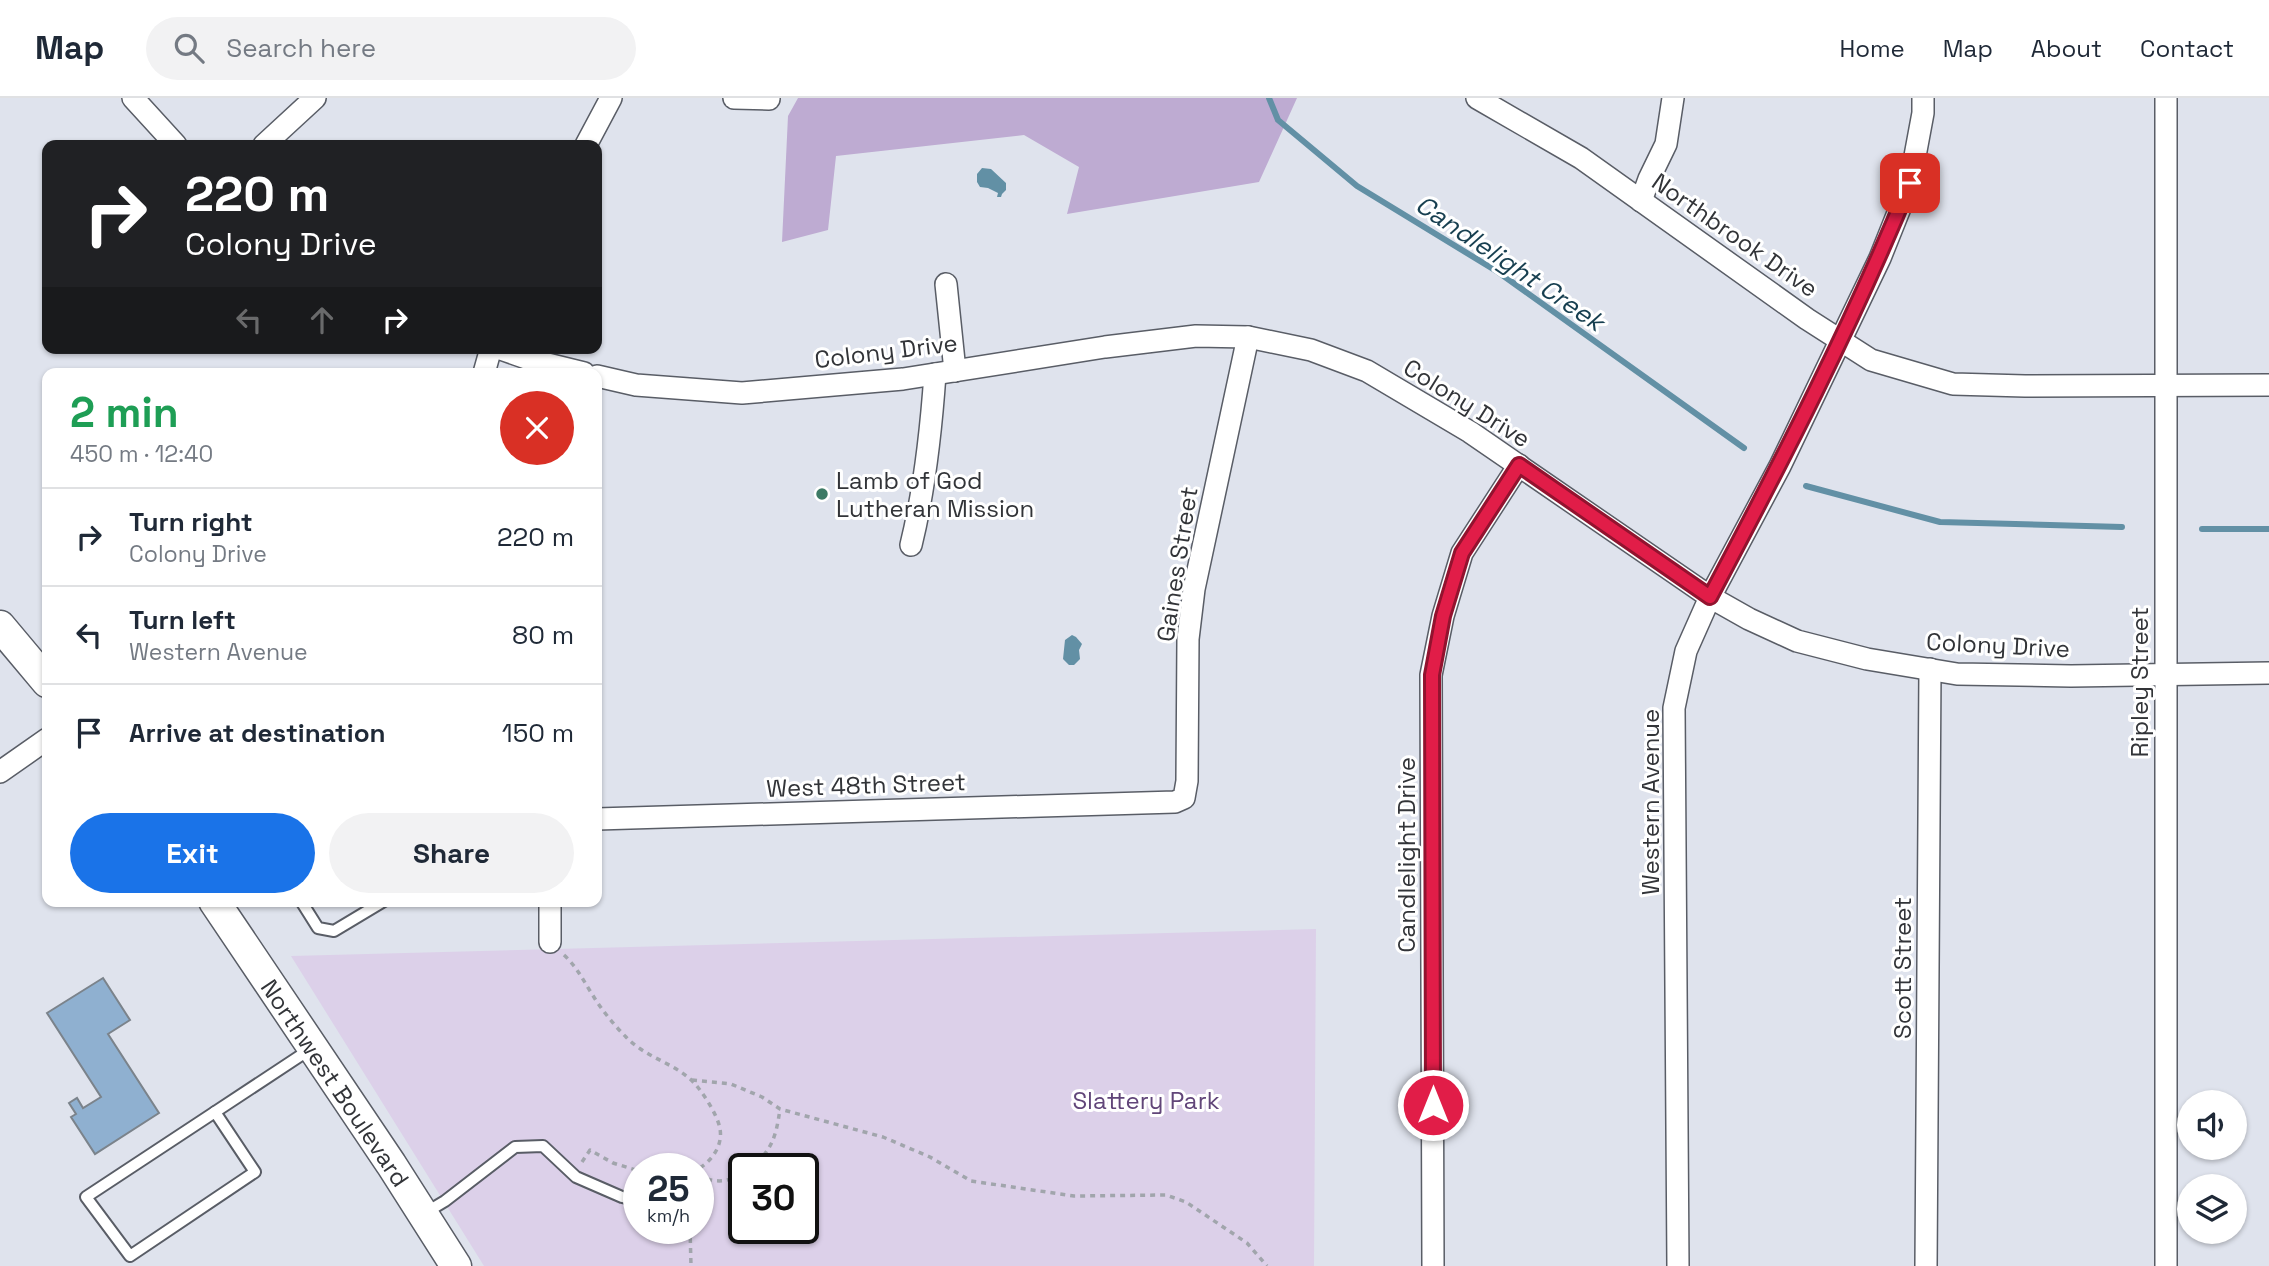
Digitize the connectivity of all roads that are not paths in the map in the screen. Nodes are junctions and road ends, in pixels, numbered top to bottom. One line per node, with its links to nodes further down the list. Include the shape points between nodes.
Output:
1 (133, 98): 10 (street)
2 (315, 98): 11 (street)
3 (611, 98): 12 (street)
4 (734, 98): 9 (street)
5 (1477, 98): 13 (street, Northbrook Drive, via 1581,158)
6 (1673, 98): 13 (street, via 1666,144)
7 (1923, 98): 16 (street, Western Avenue, via 1910,183)
8 (2166, 98): 22 (street, Ripley Street)
9 (769, 99)
10 (171, 140)
11 (269, 140)
12 (589, 140)
13 (1641, 201): 16 (street, Northbrook Drive)
14 (946, 284): 19 (street)
15 (1248, 337): 19 (street, Colony Drive, via 1196,336); 23 (street, Colony Drive, via 1311,349 1367,371); 33 (street, Gaines Street, via 1194,589 1188,639 1184,798)
16 (1840, 340): 22 (street, Northbrook Drive, via 1871,360 1953,384); 25 (street, Western Avenue)
17 (515, 354): 18 (street)
18 (564, 368)
19 (945, 372): 20 (street, Colony Drive, via 742,393 636,385); 24 (street)
20 (602, 377)
21 (2269, 385): 22 (street, Northbrook Drive)
22 (2165, 386): 29 (street, Ripley Street)
23 (1519, 465): 25 (street, Colony Drive); 45 (street, Candlelight Drive, via 1462,553 1432,675)
24 (911, 545)
25 (1710, 597): 27 (street, Colony Drive, via 1797,640); 46 (street, Western Avenue, via 1686,651 1674,708)
26 (0, 626): 30 (main road)
27 (1930, 670): 29 (street, Colony Drive); 47 (street, Scott Street)
28 (2269, 673): 29 (street, Colony Drive)
29 (2166, 675): 48 (street, Ripley Street)
30 (42, 676)
31 (42, 743): 32 (street)
32 (0, 772)
33 (1138, 803): 34 (street, West 48th Street)
34 (602, 819)
35 (218, 907): 40 (main road, Northwest Boulevard)
36 (305, 907): 37 (lane, via 318,928 334,931)
37 (374, 907)
38 (550, 907): 39 (street)
39 (550, 942)
40 (312, 1048): 41 (lane); 43 (main road, Northwest Boulevard)
41 (215, 1112): 41 (lane, via 86,1197 130,1256 255,1172)
42 (623, 1197): 43 (lane, via 576,1177 543,1146 515,1147)
43 (423, 1214): 44 (main road, Northwest Boulevard)
44 (456, 1266)
45 (1433, 1266)
46 (1678, 1266)
47 (1926, 1266)
48 (2166, 1266)

